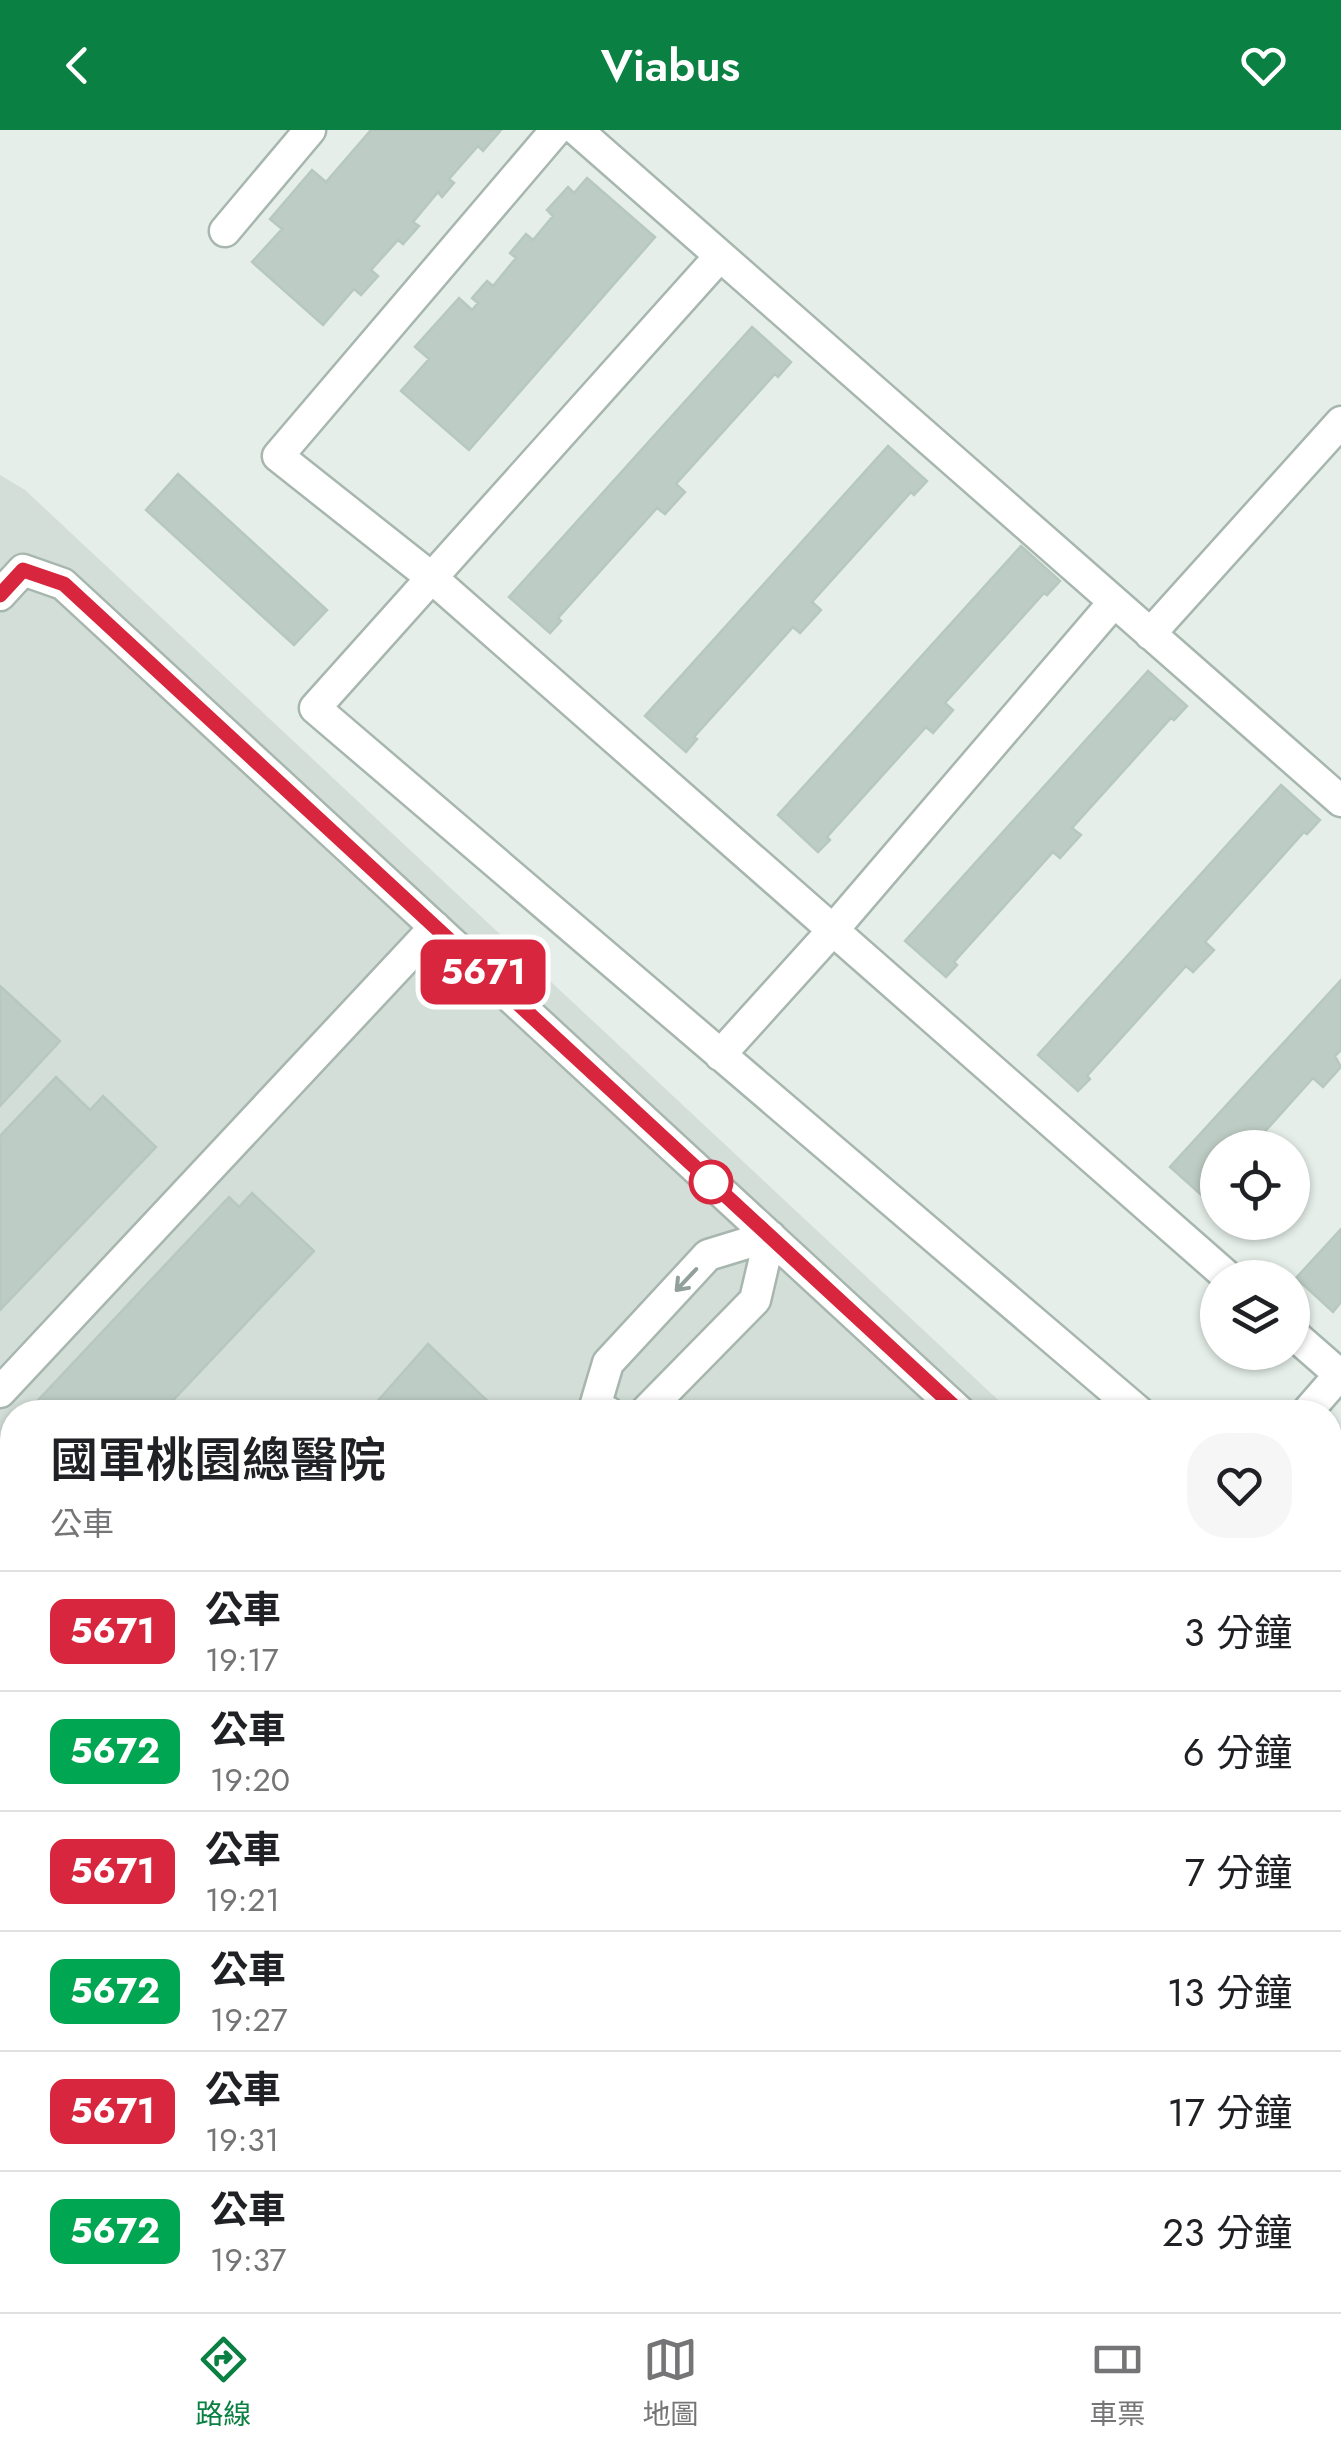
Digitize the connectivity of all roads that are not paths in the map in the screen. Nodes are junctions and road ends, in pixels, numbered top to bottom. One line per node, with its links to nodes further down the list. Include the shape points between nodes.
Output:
1 (310, 130): 4 (lane)
2 (556, 130): 7 (lane, via 278,456)
3 (577, 130): 5 (lane)
4 (224, 231)
5 (720, 256): 7 (lane); 9 (lane)
6 (1341, 422): 10 (lane)
7 (432, 578): 13 (lane); 14 (lane, via 315,708)
8 (0, 595): 12 (lane, via 23,570 64,584)
9 (1114, 602): 10 (lane); 13 (lane)
10 (1150, 634): 11 (lane)
11 (1341, 801)
12 (434, 927): 15 (lane); 19 (lane)
13 (832, 930): 14 (lane); 16 (lane)
14 (720, 1054): 23 (lane)
15 (770, 1236): 20 (lane, one-way to 20, via 708,1255 608,1363); 21 (lane, via 755,1300); 22 (lane)
16 (1208, 1260)
17 (1310, 1349): 18 (lane)
18 (1340, 1374): 24 (lane)
19 (0, 1392)
20 (597, 1400)
21 (657, 1400)
22 (947, 1400)
23 (1124, 1400)
24 (1317, 1400)

